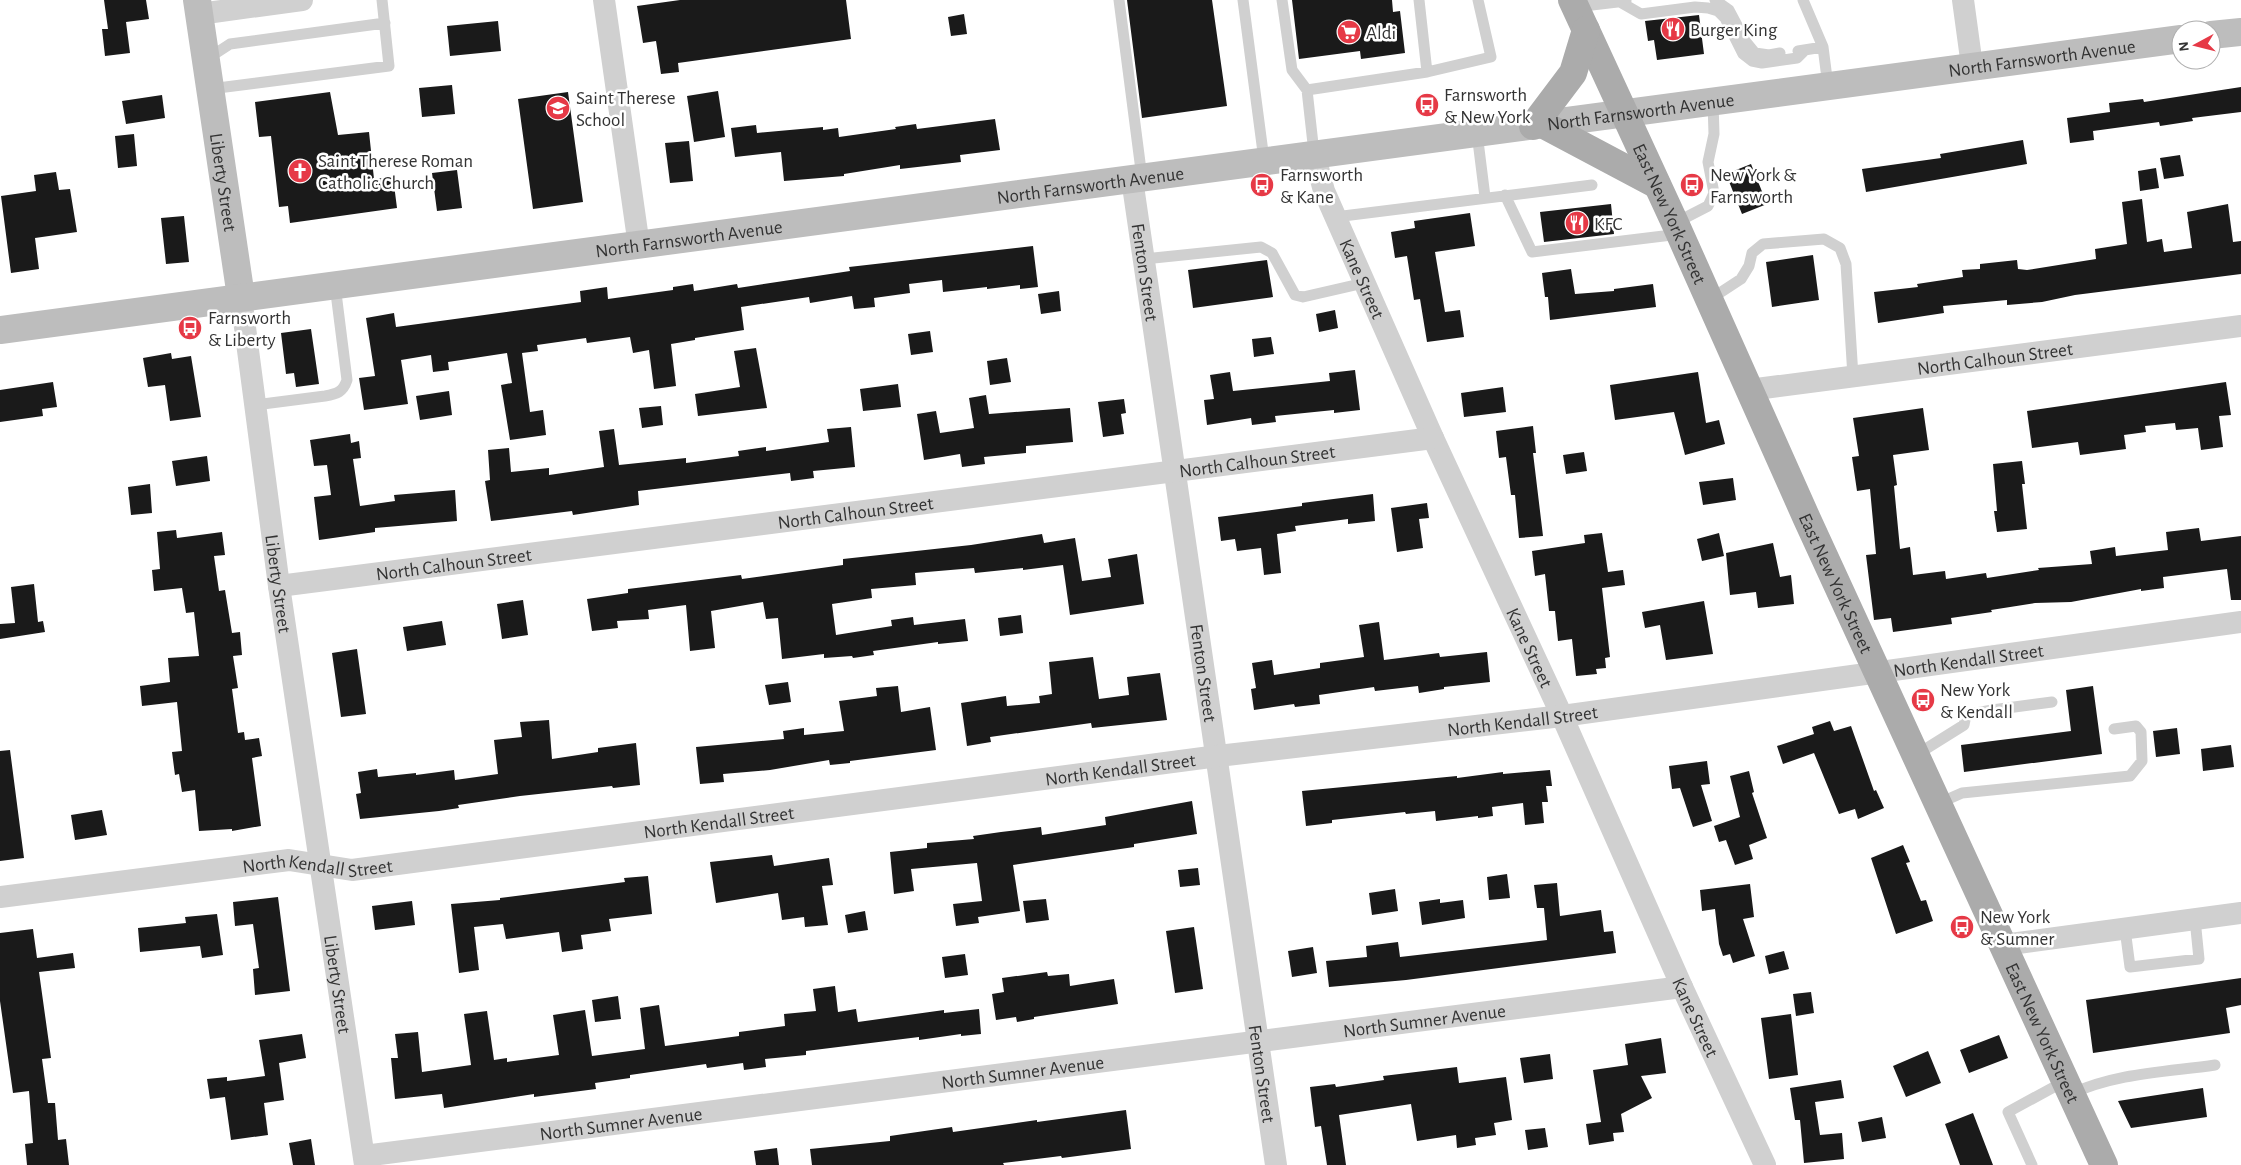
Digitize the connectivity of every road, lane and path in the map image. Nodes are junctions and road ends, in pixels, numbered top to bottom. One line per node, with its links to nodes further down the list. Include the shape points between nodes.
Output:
1 (302, 0): 14 (street)
2 (382, 0): 16 (lane)
3 (604, 0): 41 (street)
4 (1119, 0): 34 (lane)
5 (1242, 0): 33 (lane)
6 (1282, 0): 27 (lane, via 1292,70)
7 (1419, 0): 24 (lane)
8 (1478, 0): 24 (lane, via 1491,57)
9 (1632, 0): 13 (lane)
10 (1715, 0): 21 (lane, via 1729,10 1755,53 1769,55)
11 (1803, 0): 20 (lane)
12 (1963, 0): 23 (street)
13 (1620, 2): 15 (lane); 21 (lane, via 1641,14 1696,7 1718,11 1743,54 1752,61 1762,63 1797,58)
14 (198, 7): 22 (main road, Liberty Street)
15 (1578, 12): 29 (main road, East New York Street); 30 (main road, via 1573,72)
16 (385, 23): 22 (lane, via 230,44); 26 (lane, via 389,66)
17 (2241, 32): 18 (main road)
18 (2221, 34)
19 (2171, 40): 23 (main road, North Farnsworth Avenue)
20 (1823, 47): 21 (lane); 25 (lane)
21 (1805, 50)
22 (206, 60): 26 (main road, Liberty Street)
23 (1972, 66): 25 (main road, North Farnsworth Avenue)
24 (1427, 72): 27 (lane)
25 (1828, 86): 28 (main road, North Farnsworth Avenue)
26 (210, 89): 45 (main road, Liberty Street)
27 (1307, 90): 32 (lane)
28 (1713, 102): 29 (main road, North Farnsworth Avenue); 40 (lane, via 1714,134 1708,162 1714,193 1708,206)
29 (1625, 114): 30 (main road, North Farnsworth Avenue); 36 (main road, East New York Street)
30 (1538, 125): 31 (main road, North Farnsworth Avenue); 36 (main road)
31 (1477, 133): 32 (main road, North Farnsworth Avenue); 38 (lane)
32 (1314, 153): 33 (main road, North Farnsworth Avenue); 39 (street, Kane Street)
33 (1264, 160): 34 (main road, North Farnsworth Avenue)
34 (1137, 178): 41 (main road, North Farnsworth Avenue); 42 (street, Fenton Street)
35 (1592, 185): 37 (lane)
36 (1657, 185): 40 (main road, East New York Street)
37 (1505, 194): 38 (lane); 40 (lane, via 1532,252)
38 (1485, 197): 39 (lane)
39 (1335, 217): 43 (street, Kane Street)
40 (1677, 228): 46 (main road, East New York Street)
41 (639, 246): 44 (main road, North Farnsworth Avenue)
42 (1144, 259): 43 (lane, via 1261,247 1272,253 1295,295 1303,297); 53 (street, Fenton Street)
43 (1364, 283): 52 (street, Kane Street)
44 (335, 285): 45 (main road, North Farnsworth Avenue); 51 (lane, via 347,380 344,390 325,396)
45 (241, 297): 48 (main road, North Farnsworth Avenue); 51 (street, Liberty Street)
46 (1709, 300): 49 (lane, via 1742,279 1752,253 1763,244 1824,239 1840,248 1846,264); 50 (main road, East New York Street)
47 (2241, 326): 49 (street, North Calhoun Street)
48 (0, 330)
49 (1854, 377): 50 (street, North Calhoun Street)
50 (1749, 390): 56 (main road, East New York Street)
51 (255, 405): 54 (street, Liberty Street)
52 (1433, 438): 53 (street, North Calhoun Street); 58 (street, Kane Street)
53 (1175, 470): 54 (street, North Calhoun Street); 61 (street, Fenton Street)
54 (279, 586): 63 (street, Liberty Street)
55 (2241, 622): 56 (street, North Kendall Street)
56 (1878, 671): 58 (street, North Kendall Street); 60 (main road, East New York Street)
57 (2052, 702): 60 (lane, via 1966,715 1964,725)
58 (1562, 716): 61 (street, North Kendall Street); 69 (street, Kane Street)
59 (2114, 729): 62 (lane, via 2136,726 2141,732 2142,761 2130,776 1962,793)
60 (1916, 755): 62 (main road, East New York Street)
61 (1218, 756): 63 (street, North Kendall Street, via 352,870); 70 (street, Fenton Street)
62 (1938, 804): 68 (main road, East New York Street)
63 (322, 865): 64 (street, North Kendall Street, via 289,860); 73 (street, Liberty Street)
64 (0, 897)
65 (2241, 913): 66 (street)
66 (2195, 919): 67 (street); 67 (lane, via 2199,959 2130,967)
67 (2125, 929): 68 (street)
68 (2003, 945): 72 (main road, East New York Street)
69 (1682, 987): 70 (street, North Sumner Avenue); 75 (street, Kane Street)
70 (1259, 1041): 73 (street, North Sumner Avenue); 74 (street, Fenton Street)
71 (2215, 1065): 72 (lane)
72 (2068, 1087): 76 (lane, via 2008,1112); 77 (main road, East New York Street)
73 (364, 1161)
74 (1276, 1165)
75 (1765, 1165)
76 (2032, 1165)
77 (2104, 1165)

